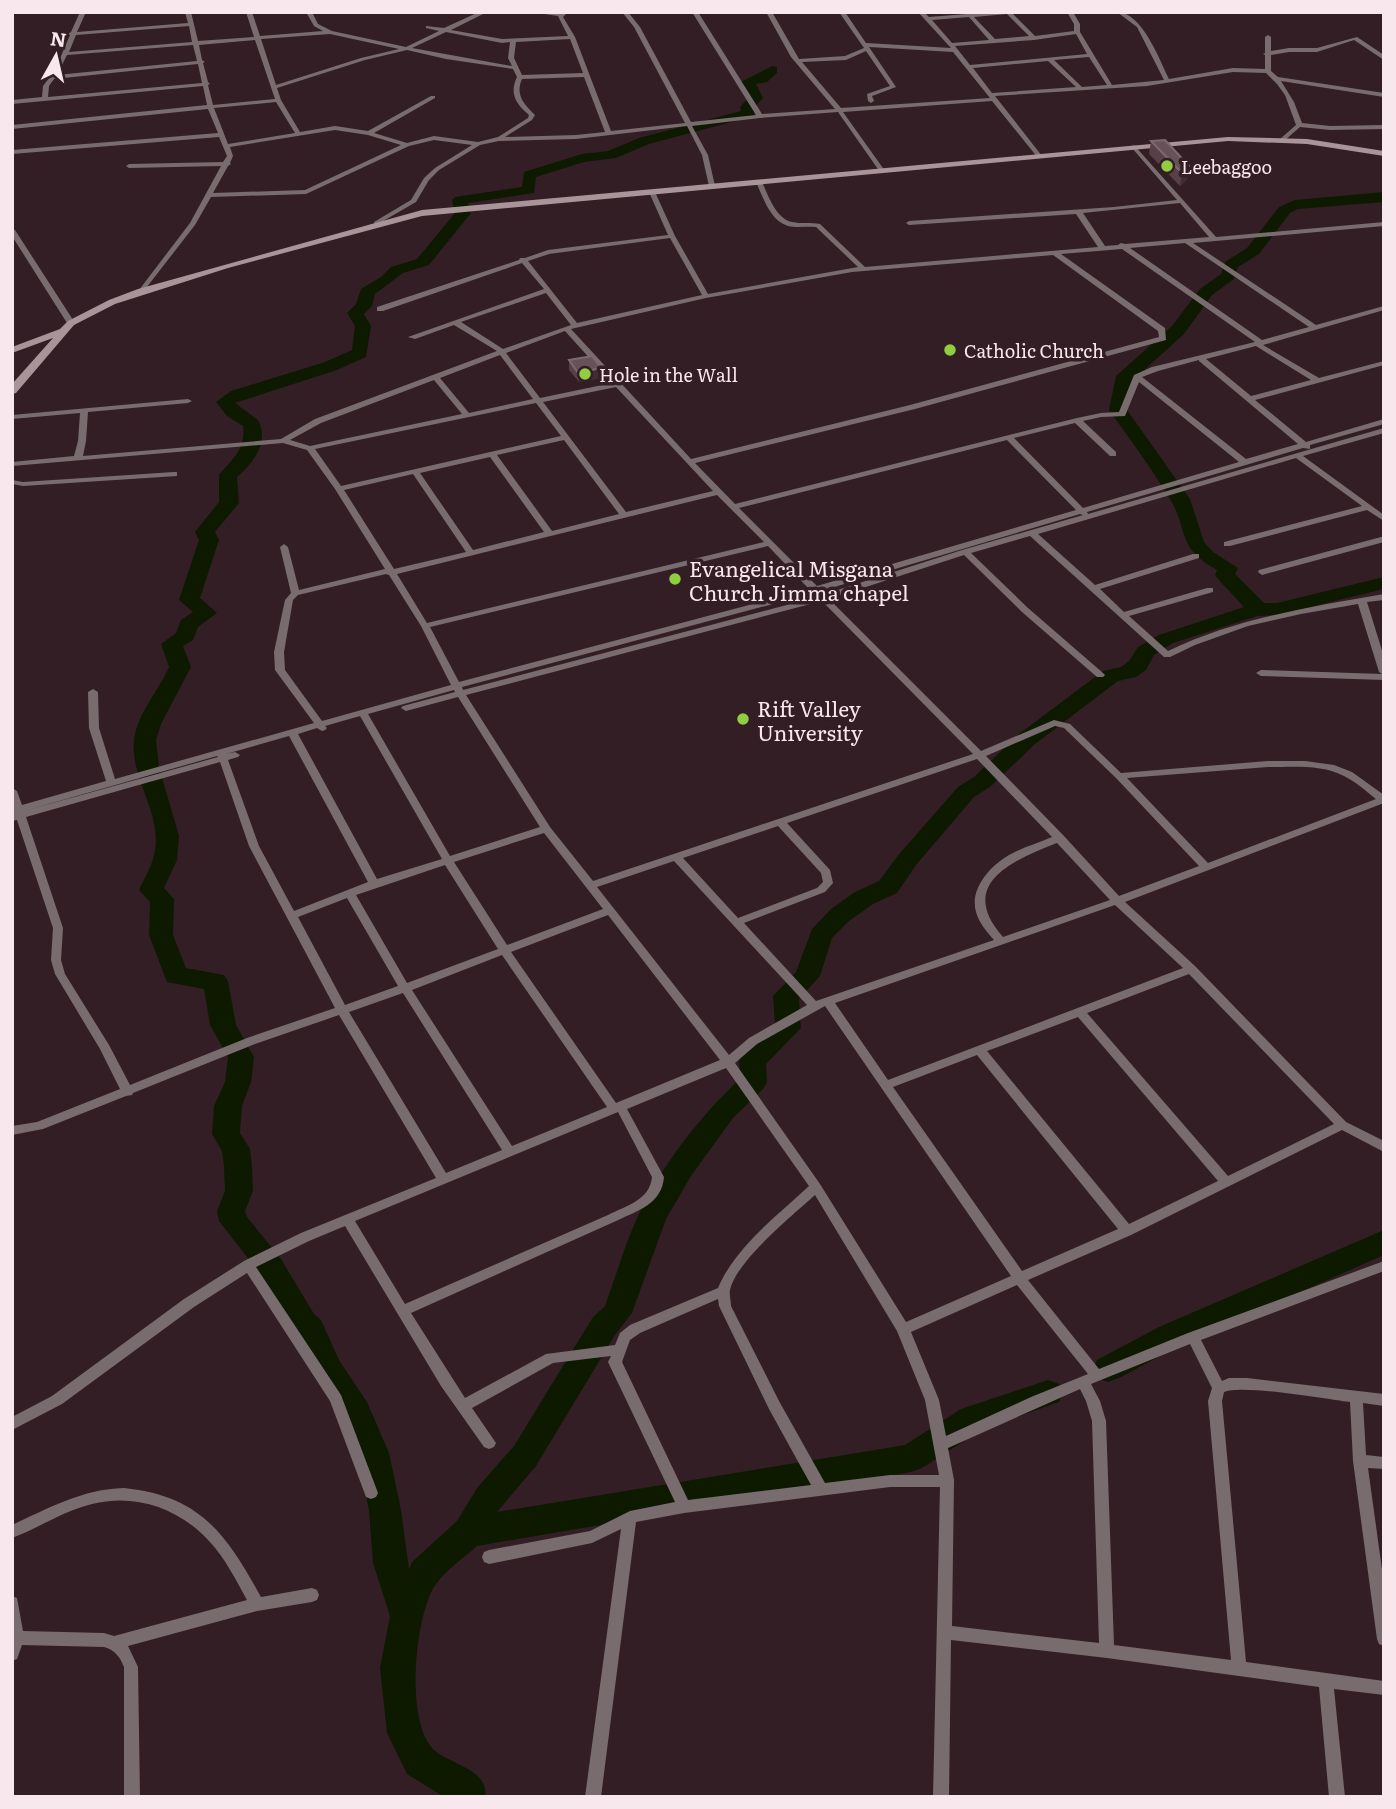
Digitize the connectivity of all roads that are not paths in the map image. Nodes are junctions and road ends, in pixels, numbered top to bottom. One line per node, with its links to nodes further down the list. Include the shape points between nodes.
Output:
1 (83, 12): 24 (street)
2 (188, 12): 19 (street)
3 (249, 12): 27 (street)
4 (309, 12): 22 (street, via 316,25)
5 (484, 12): 21 (street)
6 (534, 12): 16 (street)
7 (625, 12): 65 (street)
8 (695, 12): 63 (street)
9 (769, 12): 40 (street)
10 (842, 12): 32 (street)
11 (921, 12): 18 (street)
12 (1015, 12): 15 (street)
13 (1070, 12): 23 (street)
14 (1120, 12): 49 (street, via 1139,26)
15 (1009, 13): 17 (street); 28 (street)
16 (563, 14): 25 (street)
17 (971, 17): 18 (street); 29 (street)
18 (929, 19): 33 (street)
19 (192, 24): 24 (street); 31 (street)
20 (428, 26): 21 (street)
21 (446, 30): 30 (street); 34 (street)
22 (330, 32): 27 (street); 34 (street)
23 (1077, 32): 28 (street); 37 (street)
24 (71, 34): 35 (street)
25 (572, 37): 30 (street); 45 (street)
26 (1268, 37): 36 (street)
27 (258, 38): 31 (street); 52 (street)
28 (1034, 38): 29 (street)
29 (993, 41): 33 (street)
30 (513, 42): 43 (street, via 511,58)
31 (197, 44): 35 (street); 41 (street)
32 (866, 47): 33 (street); 40 (street, via 846,58); 59 (street, via 892,87 869,95)
33 (953, 47): 42 (street)
34 (405, 49): 43 (street); 52 (street)
35 (64, 54): 46 (street)
36 (1266, 54): 39 (street, via 1317,50 1354,38); 44 (street)
37 (1091, 55): 38 (street); 51 (street)
38 (1048, 58): 42 (street); 53 (street)
39 (1384, 58)
40 (797, 61): 62 (street)
41 (202, 62): 46 (street); 50 (street)
42 (968, 67): 56 (street)
43 (516, 68): 47 (street)
44 (1268, 71): 48 (street); 49 (street, via 1233,70)
45 (587, 75): 47 (street); 70 (street)
46 (54, 77): 57 (street, via 46,86)
47 (520, 77): 72 (street, via 515,96 532,115)
48 (1277, 79): 54 (street); 64 (street)
49 (1167, 80): 51 (street)
50 (207, 84): 57 (street); 61 (street)
51 (1110, 86): 53 (street)
52 (275, 88): 58 (street)
53 (1081, 89): 56 (street)
54 (1384, 95)
55 (433, 97): 69 (street)
56 (992, 97): 62 (street); 80 (street)
57 (45, 99): 60 (street)
58 (278, 100): 61 (street); 68 (street)
59 (870, 101)
60 (12, 102)
61 (211, 108): 66 (street); 71 (street)
62 (839, 110): 63 (street); 83 (street)
63 (760, 116): 65 (street)
64 (1299, 125): 67 (street); 73 (street)
65 (688, 126): 70 (street); 85 (street, via 705,155)
66 (12, 127)
67 (1384, 127)
68 (299, 133): 69 (street, via 335,128); 76 (street)
69 (369, 133): 75 (street)
70 (609, 134): 72 (street)
71 (222, 135): 76 (street); 78 (street)
72 (499, 139): 74 (street)
73 (1282, 140): 77 (street, via 1228,139); 79 (street)
74 (478, 144): 75 (street, via 434,138); 90 (street, via 437,169 414,201)
75 (407, 145): 87 (street, via 306,192)
76 (227, 146): 81 (street)
77 (1134, 147): 80 (street); 88 (street)
78 (12, 152)
79 (1384, 154)
80 (1040, 157): 83 (street)
81 (228, 164): 82 (street); 87 (street)
82 (129, 166)
83 (882, 171): 84 (street)
84 (759, 181): 85 (street); 101 (street, via 783,221 818,225)
85 (712, 186): 86 (street)
86 (652, 192): 90 (street, via 455,209); 94 (street)
87 (209, 195): 103 (street, via 193,224)
88 (1182, 201): 89 (street); 95 (street)
89 (1078, 211): 91 (street); 98 (street)
90 (376, 223): 103 (street)
91 (909, 223)
92 (1384, 224): 95 (street)
93 (12, 230): 108 (street)
94 (672, 236): 100 (street, via 568,248); 104 (street)
95 (1213, 237): 96 (street)
96 (1185, 240): 97 (street); 110 (street)
97 (1121, 246): 98 (street); 113 (street)
98 (1102, 247): 99 (street)
99 (1054, 252): 101 (street); 143 (street, via 1162,331 1163,338)
100 (523, 259): 102 (street); 106 (street)
101 (863, 269): 104 (street)
102 (547, 290): 107 (street); 109 (street)
103 (141, 291): 108 (street)
104 (706, 296): 109 (street)
105 (1384, 307): 110 (street)
106 (380, 309)
107 (455, 322): 112 (street); 115 (street)
108 (71, 323): 111 (street)
109 (571, 326): 115 (street); 121 (street)
110 (1315, 328): 113 (street)
111 (62, 331): 114 (street); 122 (street)
112 (412, 337)
113 (1259, 344): 116 (street); 120 (street)
114 (12, 350)
115 (501, 351): 118 (street); 125 (street)
116 (1202, 359): 119 (street); 123 (street)
117 (1384, 363): 120 (street)
118 (435, 376): 127 (street); 134 (street, via 317,421)
119 (1137, 377): 129 (street, via 1122,414); 142 (street)
120 (1318, 381): 123 (street)
121 (619, 384): 125 (street); 143 (street)
122 (12, 391)
123 (1250, 399): 135 (street)
124 (188, 401): 126 (street)
125 (541, 402): 127 (street); 132 (street)
126 (84, 410): 128 (street); 141 (street)
127 (468, 416): 136 (street)
128 (12, 417)
129 (1077, 420): 133 (street); 139 (street)
130 (1384, 421): 135 (street)
131 (1384, 430): 137 (street)
132 (566, 437): 138 (street); 153 (street)
133 (1009, 438): 150 (street); 152 (street)
134 (283, 441): 136 (street); 141 (street)
135 (1304, 445): 137 (street); 142 (street)
136 (310, 448): 148 (street)
137 (1314, 451): 140 (street)
138 (492, 454): 145 (street); 155 (street)
139 (1113, 454)
140 (1298, 456): 151 (street); 152 (street)
141 (78, 458): 144 (street)
142 (1243, 461): 152 (street)
143 (689, 462): 149 (street)
144 (12, 464)
145 (416, 473): 148 (street); 161 (street)
146 (174, 474): 147 (street)
147 (12, 482)
148 (339, 489): 164 (street)
149 (719, 492): 150 (street); 153 (street)
150 (735, 506): 158 (street)
151 (1369, 507): 154 (street); 159 (street)
152 (1084, 513): 156 (street); 167 (street)
153 (624, 515): 155 (street)
154 (1384, 519)
155 (549, 533): 161 (street)
156 (1032, 533): 162 (street); 166 (street)
157 (1384, 539): 165 (street)
158 (771, 543): 167 (street); 174 (street)
159 (1227, 544)
160 (284, 547): 169 (street)
161 (470, 552): 164 (street)
162 (965, 552): 170 (street); 177 (street)
163 (1196, 556): 166 (street)
164 (389, 572): 169 (street); 174 (street)
165 (1262, 572)
166 (1095, 588): 173 (street)
167 (818, 589): 170 (street); 178 (street)
168 (1210, 590): 173 (street)
169 (295, 593): 181 (street, via 289,600 280,670)
170 (825, 597): 178 (street); 184 (street)
171 (1384, 597): 172 (street)
172 (1362, 601): 173 (street, via 1244,626 1167,655); 176 (street)
173 (1125, 614)
174 (425, 625): 178 (street)
175 (1261, 673): 176 (street)
176 (1384, 674)
177 (1100, 675)
178 (458, 690): 180 (street); 191 (street)
179 (93, 692): 186 (street, via 94,727)
180 (365, 716): 181 (street); 194 (street)
181 (322, 728): 182 (street)
182 (294, 735): 183 (street); 196 (street)
183 (222, 755): 186 (street); 189 (street); 201 (street, via 254,846)
184 (978, 755): 185 (street, via 1050,724 1067,726); 190 (street); 192 (street)
185 (1119, 776): 188 (street, via 1305,764 1349,774); 195 (street)
186 (111, 782): 189 (street)
187 (12, 791): 189 (street)
188 (1383, 799): 195 (street)
189 (15, 814): 214 (street, via 58,928 60,974)
190 (780, 822): 193 (street); 202 (street, via 826,872 828,884)
191 (546, 829): 194 (street); 197 (street)
192 (1060, 838): 199 (street); 203 (street, via 1006,859 988,877 979,896 980,909)
193 (676, 857): 197 (street); 202 (street)
194 (448, 861): 196 (street); 204 (street)
195 (1206, 867): 199 (street)
196 (374, 884): 198 (street)
197 (590, 886): 200 (street)
198 (350, 894): 201 (street); 206 (street)
199 (1118, 901): 203 (street); 205 (street)
200 (608, 911): 204 (street); 212 (street)
201 (290, 916): 209 (street)
202 (737, 922): 208 (street)
203 (1001, 941): 207 (street)
204 (505, 951): 206 (street); 215 (street)
205 (1191, 969): 210 (street); 216 (street)
206 (405, 988): 209 (street); 219 (street)
207 (828, 1002): 208 (street); 213 (street)
208 (814, 1006): 212 (street, via 753,1041)
209 (342, 1010): 214 (street, via 251,1041); 220 (street)
210 (1081, 1013): 211 (street); 221 (street)
211 (980, 1051): 213 (street); 224 (street)
212 (728, 1062): 215 (street); 222 (street)
213 (887, 1085): 227 (street)
214 (128, 1093): 217 (street, via 39,1126)
215 (617, 1108): 219 (street); 229 (street, via 659,1177 655,1193 612,1218)
216 (1342, 1125): 218 (street); 221 (street)
217 (12, 1131)
218 (1384, 1147)
219 (509, 1151): 220 (street)
220 (444, 1180): 223 (street)
221 (1227, 1183): 224 (street)
222 (816, 1187): 228 (street, via 743,1258); 230 (street)
223 (348, 1220): 225 (street); 229 (street)
224 (1127, 1231): 227 (street)
225 (251, 1263): 239 (street, via 157,1324 57,1400); 246 (street, via 336,1399)
226 (1384, 1266): 231 (street)
227 (1020, 1279): 230 (street); 233 (street)
228 (724, 1291): 232 (street, via 635,1329); 245 (street, via 725,1306)
229 (402, 1311): 238 (street)
230 (903, 1329): 241 (street, via 933,1400)
231 (1193, 1337): 233 (street); 235 (street)
232 (618, 1350): 238 (street, via 551,1358); 247 (street, via 615,1362)
233 (1097, 1376): 234 (street)
234 (1083, 1381): 241 (street); 259 (street, via 1098,1421)
235 (1219, 1388): 236 (street, via 1247,1384); 261 (street, via 1215,1401)
236 (1356, 1397): 237 (street); 242 (street)
237 (1384, 1400)
238 (463, 1406): 240 (street)
239 (12, 1424)
240 (489, 1443)
241 (942, 1444): 244 (street)
242 (1360, 1461): 243 (street); 251 (street)
243 (1384, 1464)
244 (947, 1479): 245 (street); 255 (street)
245 (820, 1488): 247 (street)
246 (370, 1493)
247 (684, 1507): 248 (street)
248 (630, 1517): 250 (street, via 592,1537); 265 (street)
249 (12, 1532): 254 (street, via 93,1497 142,1495 184,1512 212,1535)
250 (489, 1557)
251 (1379, 1568): 257 (street)
252 (312, 1595): 254 (street)
253 (12, 1603): 256 (street)
254 (257, 1604): 258 (street)
255 (946, 1632): 259 (street); 266 (street)
256 (17, 1638): 258 (street); 260 (street)
257 (1384, 1639)
258 (116, 1642): 264 (street, via 131,1667)
259 (1107, 1651): 261 (street)
260 (12, 1654)
261 (1239, 1669): 262 (street)
262 (1326, 1680): 263 (street); 267 (street)
263 (1384, 1688)
264 (132, 1797)
265 (593, 1797)
266 (941, 1797)
267 (1337, 1797)

